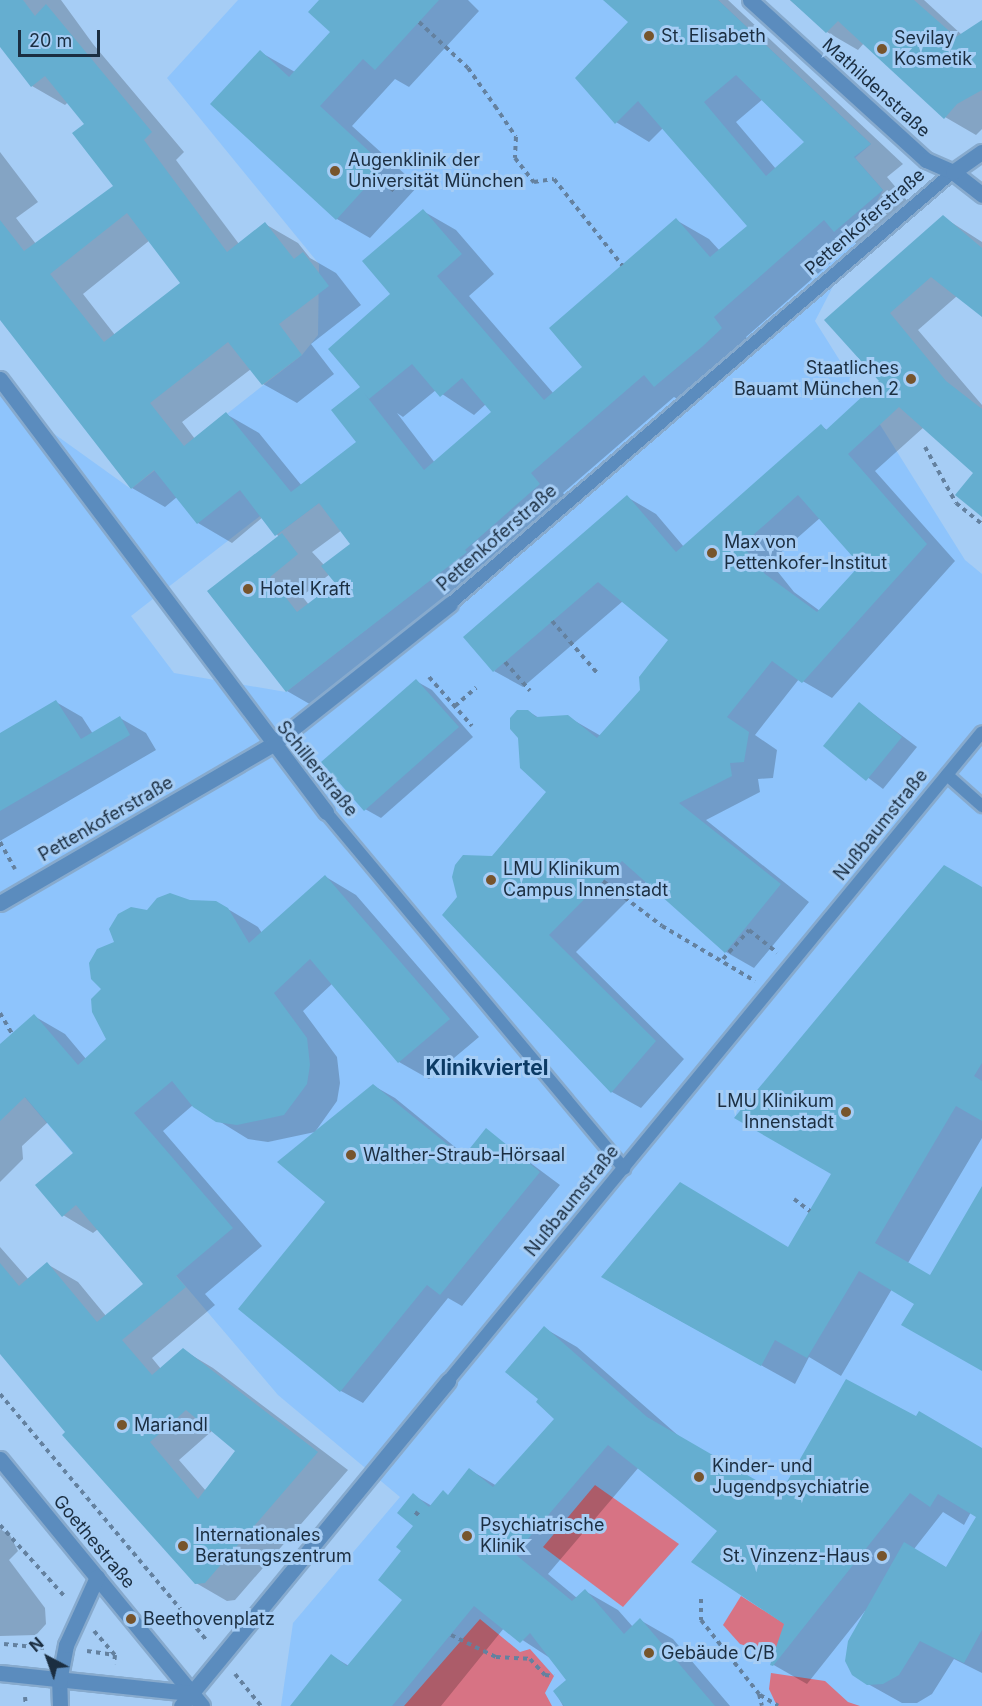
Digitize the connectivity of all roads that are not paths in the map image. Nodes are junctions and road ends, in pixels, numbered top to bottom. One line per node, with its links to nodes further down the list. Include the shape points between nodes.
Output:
1 (750, 0): 3 (street, Mathildenstraße, via 926,160)
2 (982, 152): 3 (street, Pettenkoferstraße)
3 (953, 172): 4 (street, Mathildenstraße); 6 (lane, Pettenkoferstraße)
4 (982, 195)
5 (0, 379): 8 (street, Schillerstraße)
6 (450, 604): 8 (street, Pettenkoferstraße)
7 (982, 732): 9 (lane, Nußbaumstraße)
8 (272, 745): 11 (street, Schillerstraße); 12 (street, Pettenkoferstraße)
9 (947, 775): 10 (lane); 13 (lane, Nußbaumstraße)
10 (982, 806)
11 (326, 812): 13 (lane, Schillerstraße)
12 (0, 903)
13 (624, 1169): 14 (lane, Nußbaumstraße)
14 (448, 1381): 19 (street, Nußbaumstraße)
15 (0, 1459): 16 (street, Goethestraße)
16 (97, 1577): 18 (street, via 67,1641); 19 (street, Goethestraße)
17 (0, 1673): 18 (street)
18 (59, 1681): 19 (street); 20 (street)
19 (190, 1693): 21 (street, Nußbaumstraße); 22 (street, Goethestraße)
20 (60, 1706)
21 (181, 1706)
22 (202, 1706)

